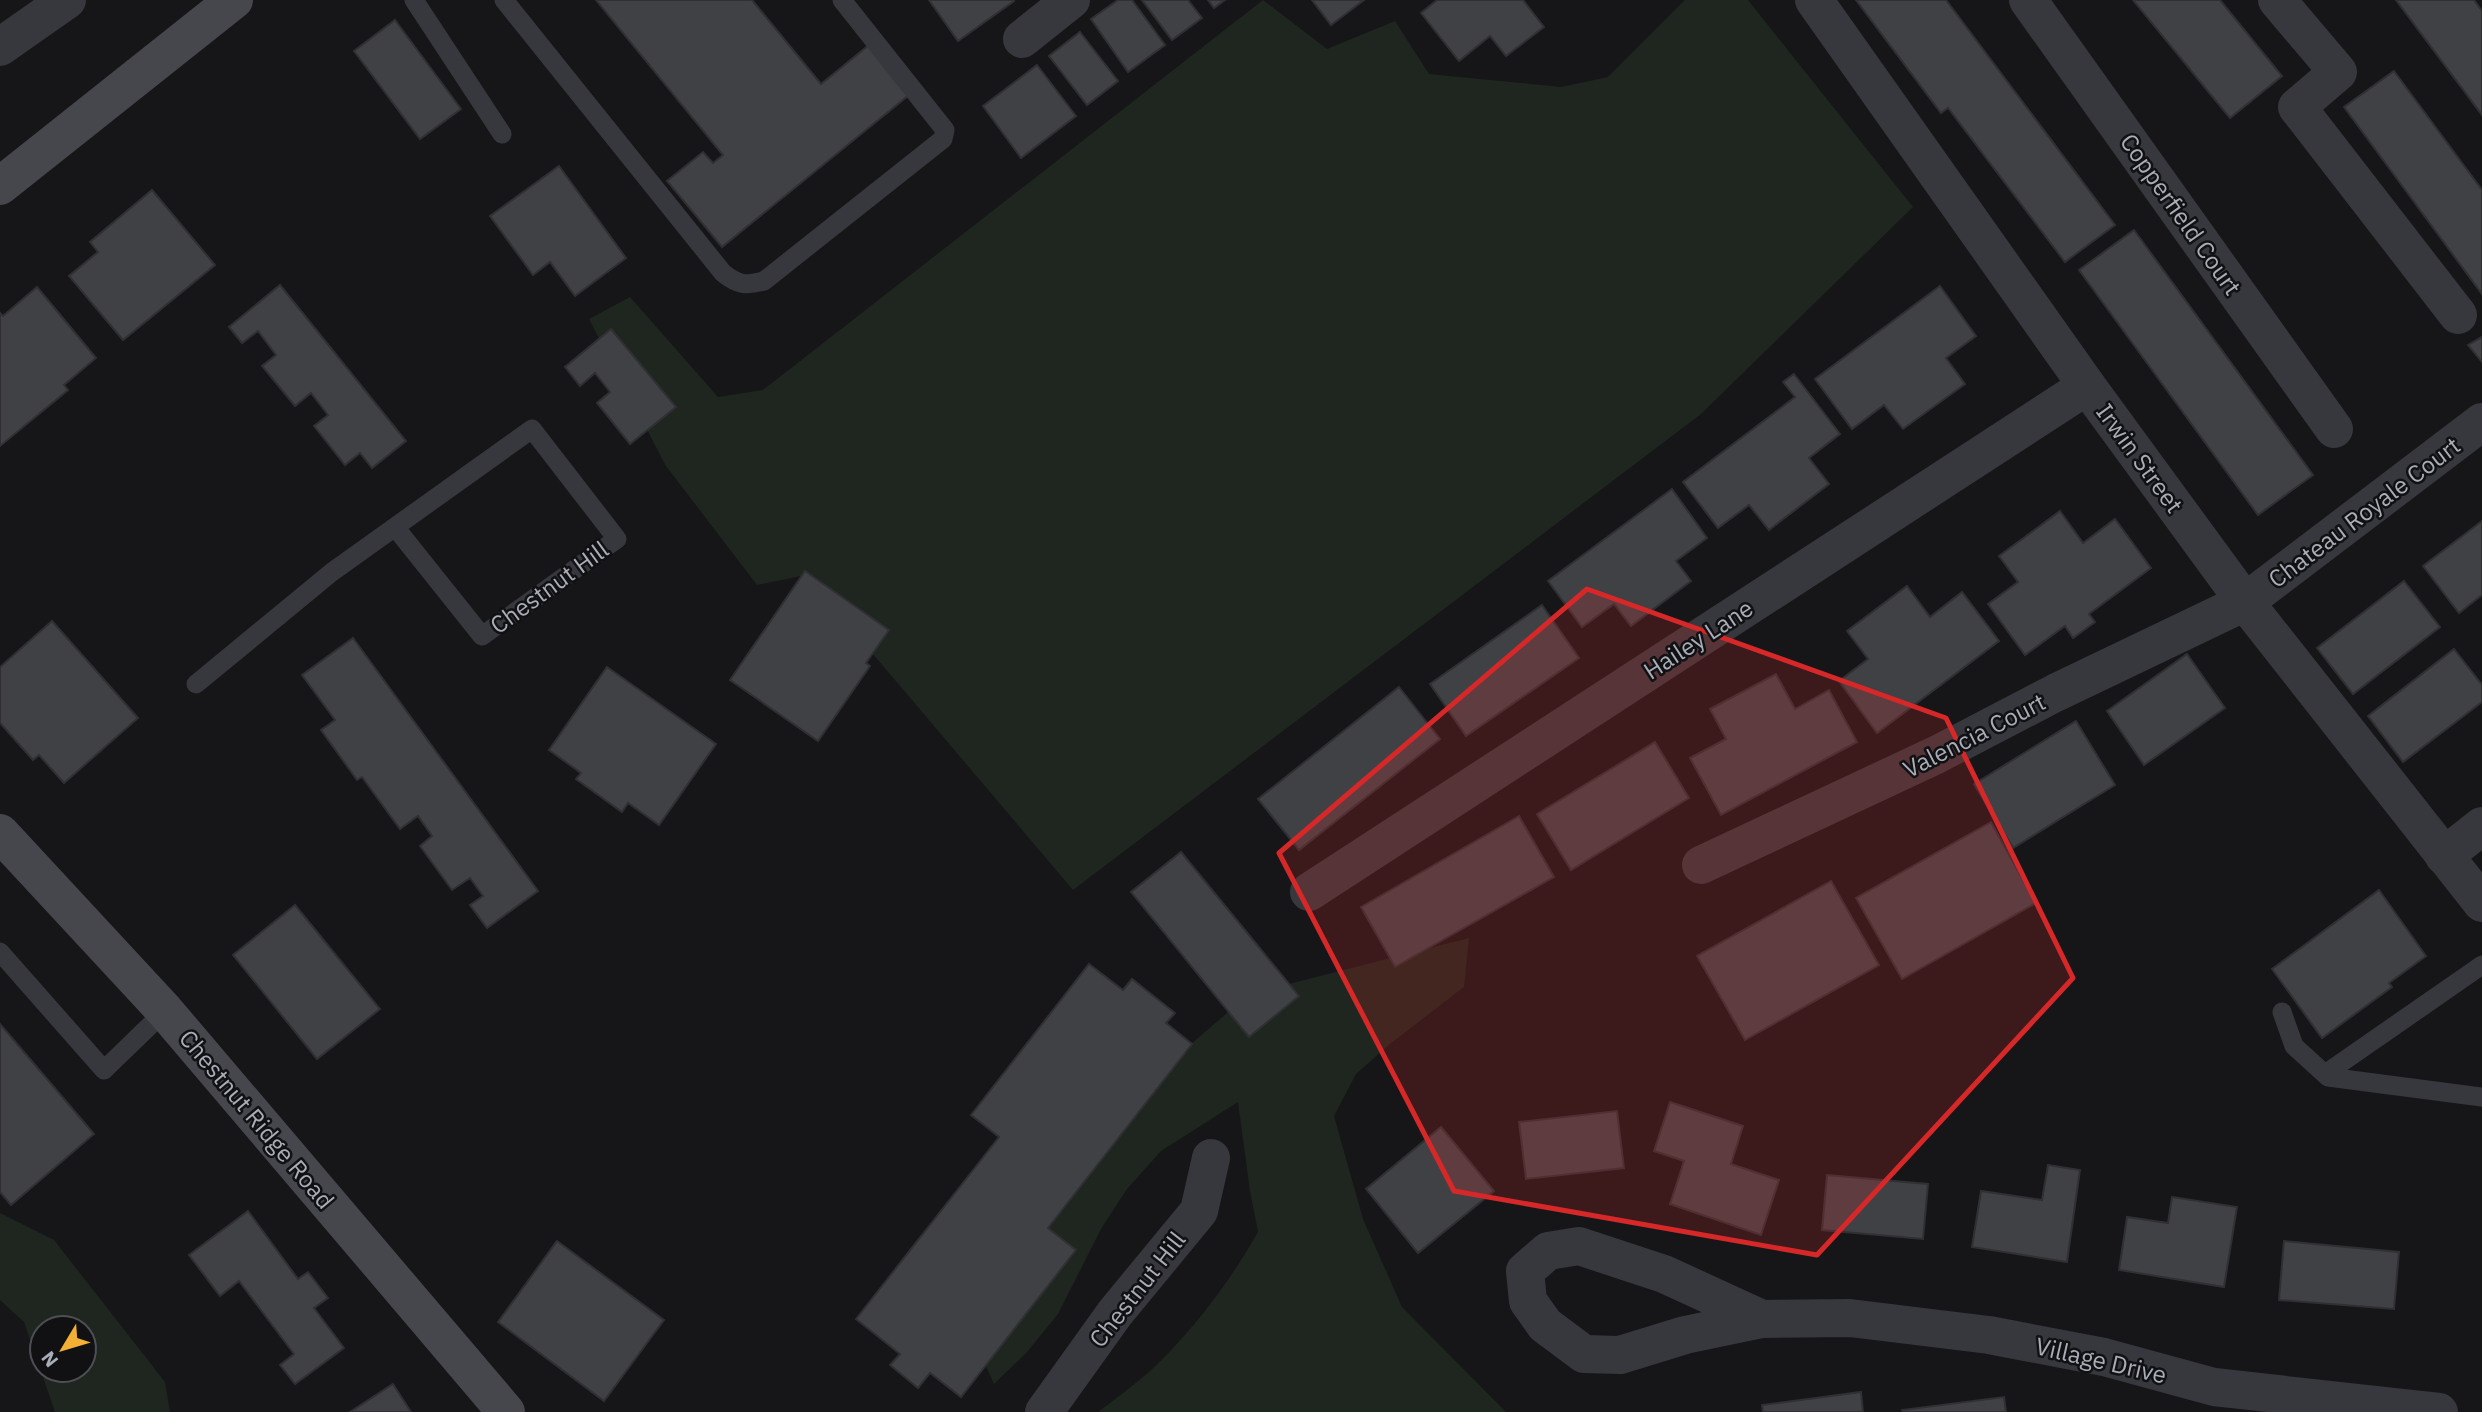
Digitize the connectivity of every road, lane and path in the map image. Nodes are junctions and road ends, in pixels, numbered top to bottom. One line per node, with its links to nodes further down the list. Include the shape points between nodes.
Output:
1 (67, 0): 11 (street)
2 (233, 0): 13 (street)
3 (414, 0): 12 (lane)
4 (504, 0): 5 (lane, via 723,273 736,284 748,285 764,281 943,139 945,130)
5 (842, 0)
6 (1071, 0): 10 (street)
7 (1814, 0): 15 (street, Irwin Street)
8 (2028, 0): 17 (street, Copperfield Court)
9 (2277, 0): 14 (street, via 2338,72 2297,107)
10 (1022, 39)
11 (0, 47)
12 (502, 134)
13 (0, 186)
14 (2458, 315)
15 (2087, 386): 19 (street, Irwin Street); 25 (street, Hailey Lane)
16 (2482, 422): 19 (street, Chateau Royale Court)
17 (2334, 429)
18 (395, 527): 18 (lane, Chestnut Hill, via 532,429 617,539 482,636); 20 (lane, Chestnut Hill, via 332,572)
19 (2245, 602): 23 (street, Irwin Street); 24 (street, Valencia Court)
20 (196, 684)
21 (2482, 826): 23 (street)
22 (0, 833): 29 (street, Chestnut Ridge Road)
23 (2444, 856): 26 (street, Irwin Street)
24 (1701, 865)
25 (1310, 892)
26 (2482, 903)
27 (0, 953): 29 (lane, via 104,1070)
28 (2482, 965): 31 (lane)
29 (165, 1012): 35 (street, Chestnut Ridge Road)
30 (2282, 1012): 31 (lane, via 2294,1046)
31 (2325, 1074): 32 (lane)
32 (2482, 1097)
33 (1211, 1158): 36 (street, Chestnut Hill, via 1199,1211 1115,1313)
34 (1762, 1319): 34 (street, Village Drive, via 1620,1354 1584,1354 1539,1317 1528,1301 1525,1271 1548,1251 1579,1245 1664,1274); 37 (street, Village Drive, via 1850,1318 1989,1335 2105,1357 2214,1387)
35 (506, 1412)
36 (1044, 1412)
37 (2439, 1412)

